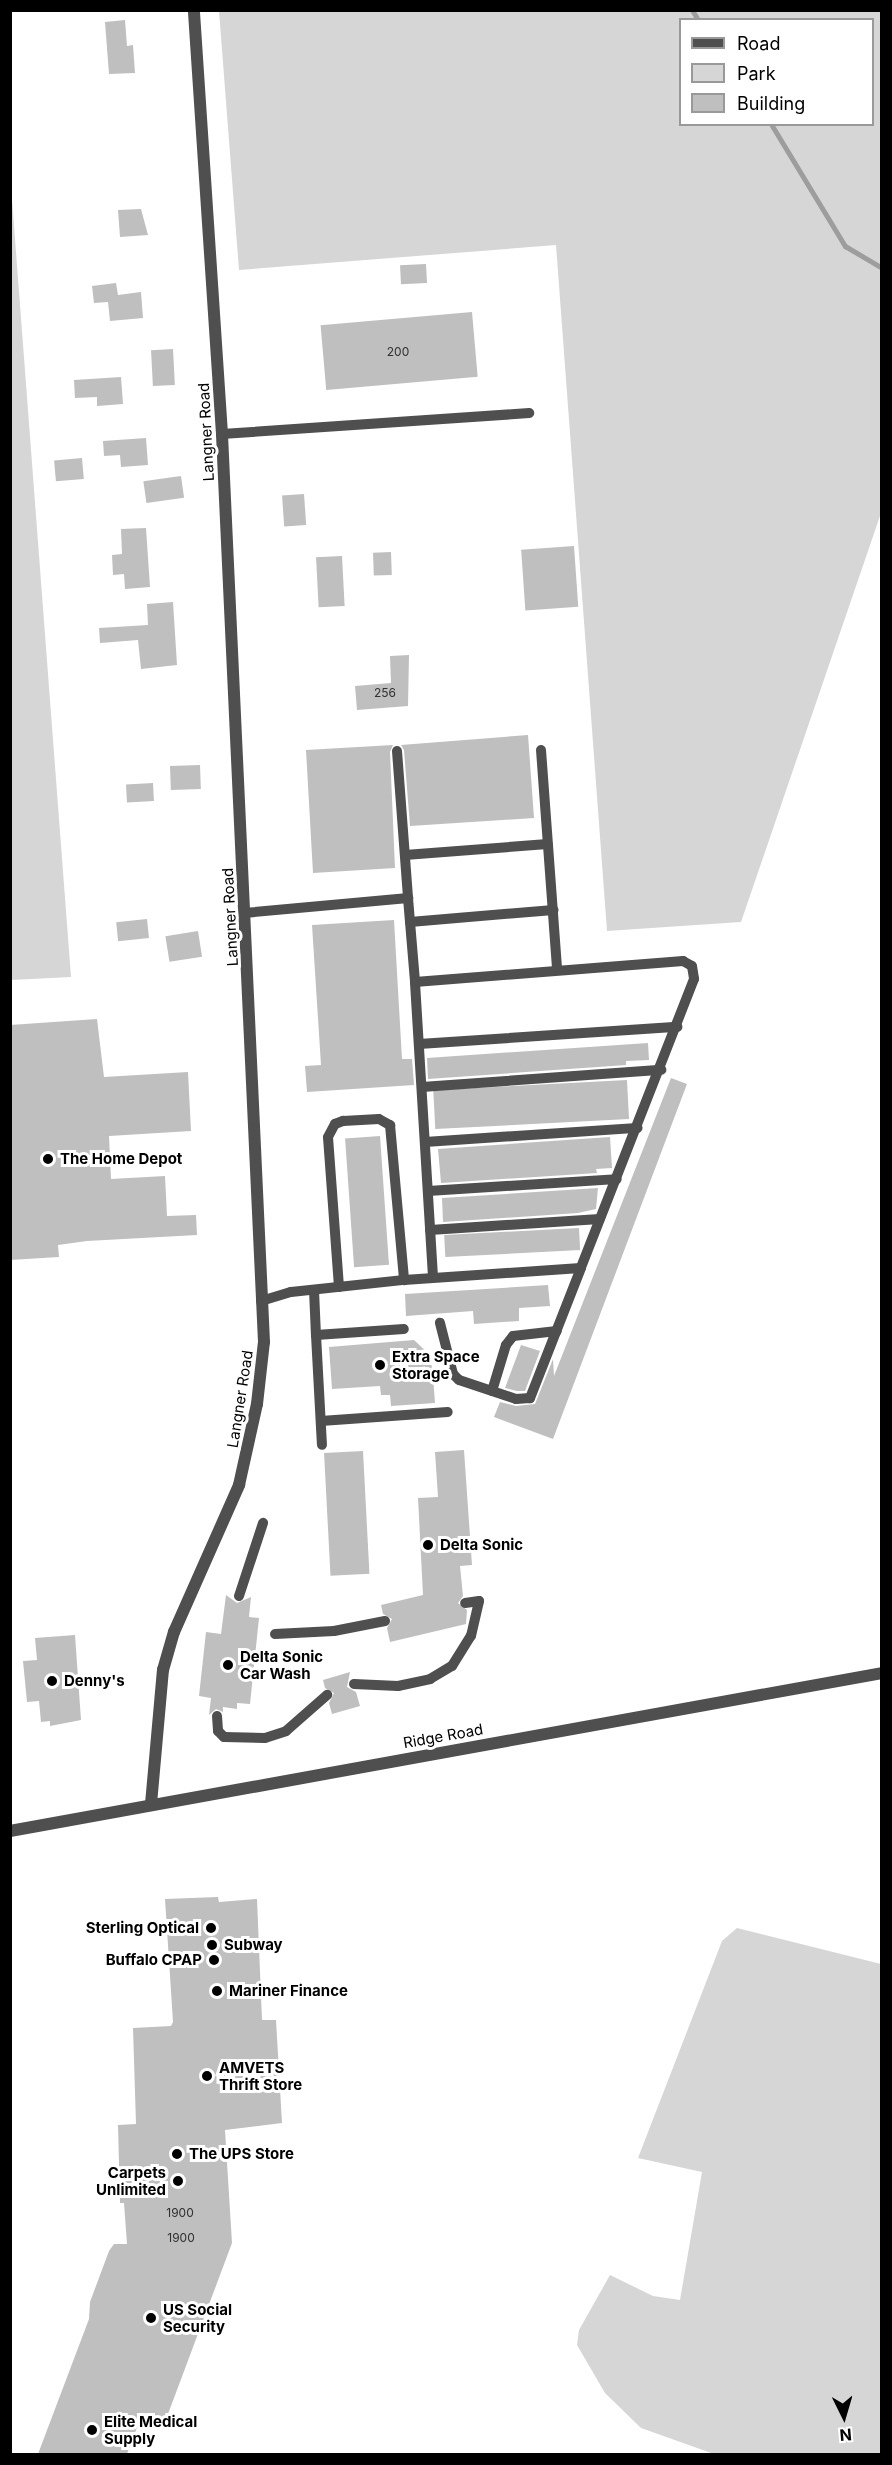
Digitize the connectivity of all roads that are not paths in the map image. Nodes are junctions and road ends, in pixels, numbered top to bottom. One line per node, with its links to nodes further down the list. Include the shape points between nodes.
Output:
1 (195, 10): 3 (street, Langner Road)
2 (529, 413): 3 (lane)
3 (222, 434): 10 (street, Langner Road)
4 (541, 750): 6 (lane)
5 (397, 751): 7 (lane)
6 (548, 844): 7 (lane); 9 (lane)
7 (405, 855): 8 (lane)
8 (408, 898): 10 (lane); 11 (lane)
9 (553, 910): 11 (lane); 12 (lane)
10 (244, 913): 29 (street, Langner Road)
11 (410, 922): 13 (lane)
12 (557, 968): 13 (lane); 14 (lane, via 683,961 692,966 694,979)
13 (415, 982): 15 (lane)
14 (677, 1027): 15 (lane); 16 (lane)
15 (419, 1044): 17 (lane)
16 (661, 1070): 17 (lane); 18 (lane)
17 (422, 1087): 19 (lane)
18 (638, 1128): 19 (lane); 20 (lane)
19 (425, 1142): 21 (lane)
20 (617, 1179): 21 (lane); 22 (lane)
21 (428, 1191): 23 (lane)
22 (600, 1219): 23 (lane); 24 (lane)
23 (430, 1230): 25 (lane)
24 (580, 1268): 25 (lane); 32 (lane)
25 (433, 1277): 26 (lane)
26 (404, 1280): 27 (lane); 27 (lane, via 390,1125 379,1119 343,1121 335,1124 328,1137)
27 (339, 1287): 28 (lane)
28 (314, 1290): 29 (lane); 33 (lane)
29 (261, 1301): 47 (street, Langner Road, via 263,1365 250,1441 239,1485 174,1632 163,1670)
30 (440, 1323): 34 (lane, via 453,1374 459,1380)
31 (404, 1329): 33 (lane)
32 (557, 1331): 34 (lane, via 513,1336 506,1345); 34 (lane, via 530,1398 516,1399)
33 (316, 1335): 36 (lane)
34 (492, 1391)
35 (448, 1412): 36 (lane)
36 (321, 1421): 37 (lane)
37 (322, 1445)
38 (263, 1523): 39 (lane)
39 (239, 1596)
40 (465, 1603): 44 (lane, via 479,1600 471,1636 452,1666 430,1679 398,1686)
41 (385, 1621): 42 (lane, via 334,1631)
42 (275, 1634)
43 (882, 1673): 47 (street, Ridge Road)
44 (354, 1684)
45 (327, 1695): 46 (lane, via 286,1731 265,1738 224,1737 218,1731)
46 (217, 1716)
47 (151, 1804): 48 (street, Ridge Road)
48 (10, 1831)

